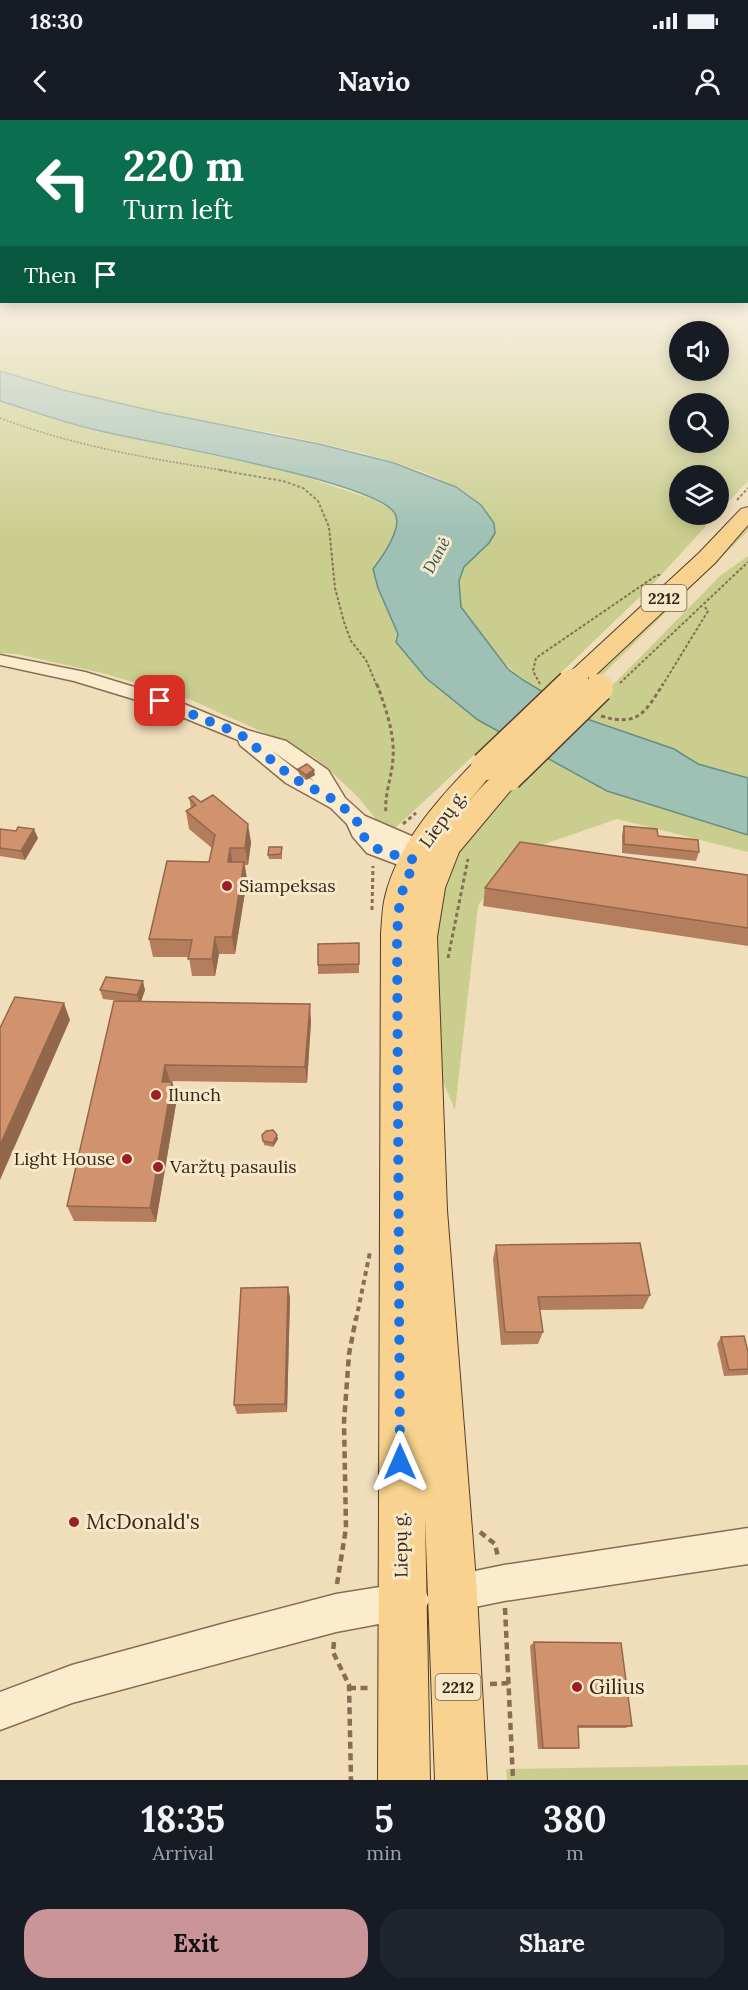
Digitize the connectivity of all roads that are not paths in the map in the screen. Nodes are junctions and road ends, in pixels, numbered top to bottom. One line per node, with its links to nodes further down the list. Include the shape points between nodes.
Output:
1 (748, 513): 4 (main road, Liepų g. / 2212)
2 (748, 541): 4 (main road, Liepų g. / 2212)
3 (0, 660): 5 (street, via 78,676 160,701 240,734 293,778 338,802 357,821 358,830 371,845 383,852)
4 (598, 684): 5 (main road, Liepų g. / 2212, bridge, via 497,772)
5 (437, 857): 7 (main road, Liepų g. / 2212, via 421,937 428,1210); 8 (main road, Liepų g. / 2212, via 400,897 397,934)
6 (748, 1546): 7 (street)
7 (453, 1594): 8 (street); 11 (main road, Liepų g. / 2212)
8 (402, 1602): 9 (street, via 336,1613 72,1684); 10 (main road, Liepų g. / 2212)
9 (0, 1712)
10 (404, 1780)
11 (461, 1780)

